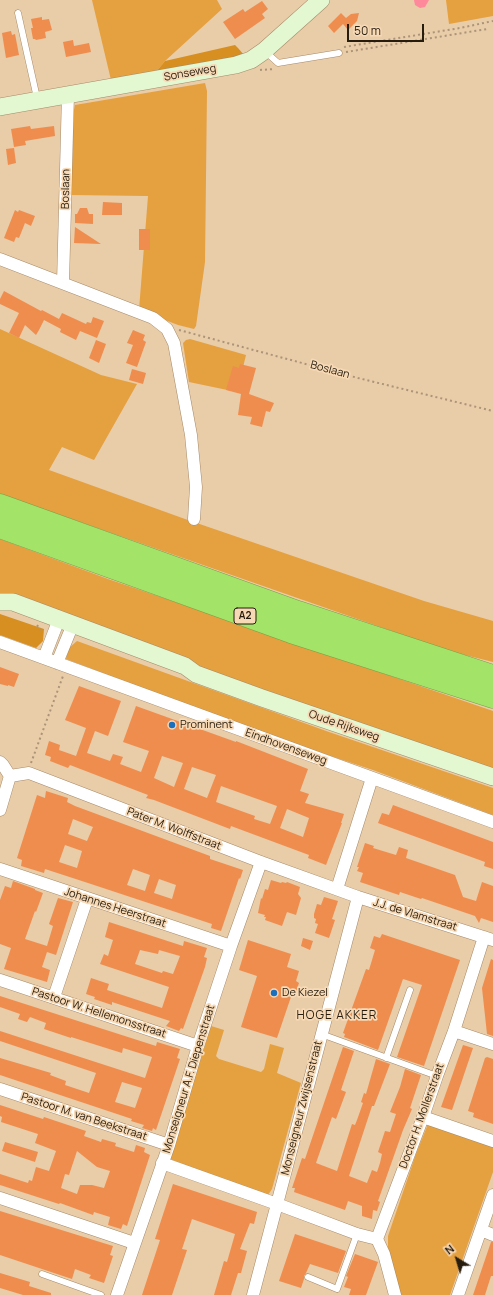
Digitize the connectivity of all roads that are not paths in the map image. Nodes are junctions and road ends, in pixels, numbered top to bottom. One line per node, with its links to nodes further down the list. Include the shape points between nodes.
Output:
1 (321, 0): 4 (main road, Sonseweg)
2 (18, 13): 6 (lane)
3 (341, 50): 4 (lane, via 278,63)
4 (258, 56): 5 (main road, Sonseweg, via 236,65)
5 (68, 94): 6 (main road, Sonseweg); 9 (street, Boslaan)
6 (38, 100): 7 (main road, Sonseweg)
7 (0, 107)
8 (0, 259): 9 (street)
9 (63, 283): 11 (street, via 153,318 167,329 174,343 190,435 196,487)
10 (0, 505): 19 (highway, A2, via 298,612)
11 (194, 519)
12 (0, 527): 20 (highway, A2, via 291,632)
13 (0, 602): 15 (main road, Oude Rijksweg, via 13,602)
14 (0, 606): 15 (main road, Oude Rijksweg, via 9,612)
15 (64, 627): 17 (street); 18 (street); 23 (main road, Oude Rijksweg, via 181,674 196,674)
16 (0, 642): 17 (street, Eindhovenseweg)
17 (44, 658): 18 (street, Eindhovenseweg)
18 (62, 665): 24 (street, Eindhovenseweg)
19 (493, 676)
20 (493, 697)
21 (0, 762): 22 (street)
22 (10, 776): 25 (street); 27 (street, Pater M. Wolffstraat, via 29,773)
23 (493, 777)
24 (372, 778): 26 (street, Eindhovenseweg); 29 (street)
25 (0, 810)
26 (493, 822)
27 (261, 862): 29 (street, Pater M. Wolffstraat); 33 (street, Monseigneur A.F. Diepenstraat)
28 (0, 869): 31 (street, Johannes Heerstraat)
29 (337, 889): 30 (street, J.J. de Vlamstraat)
30 (358, 897): 32 (street, J.J. de Vlamstraat); 38 (street, Monseigneur Zwijsenstraat)
31 (87, 899): 33 (street, Johannes Heerstraat); 36 (street)
32 (488, 938): 37 (street, Doctor H. Mollerstraat)
33 (231, 946): 40 (street, Monseigneur A.F. Diepenstraat)
34 (0, 980): 36 (street, Pastoor W. Hellemonsstraat)
35 (410, 990): 41 (lane)
36 (54, 997): 40 (street, Pastoor W. Hellemonsstraat)
37 (454, 1031): 39 (street); 42 (street, Doctor H. Mollerstraat)
38 (321, 1034): 41 (lane); 50 (street, Monseigneur Zwijsenstraat)
39 (493, 1044)
40 (198, 1046): 46 (street, Monseigneur A.F. Diepenstraat)
41 (386, 1058): 42 (lane)
42 (436, 1076): 44 (street, Doctor H. Mollerstraat)
43 (0, 1089): 46 (street, Pastoor M. van Beekstraat)
44 (423, 1117): 45 (street); 54 (street, Doctor H. Mollerstraat)
45 (493, 1141)
46 (169, 1145): 47 (street, Monseigneur A.F. Diepenstraat)
47 (162, 1164): 50 (street); 55 (street, Monseigneur A.F. Diepenstraat)
48 (493, 1195): 51 (street)
49 (0, 1198): 55 (street)
50 (277, 1204): 52 (street); 60 (street, Monseigneur Zwijsenstraat)
51 (481, 1230): 53 (street); 62 (street)
52 (357, 1234): 54 (street); 57 (lane, via 337,1289)
53 (493, 1234)
54 (377, 1239): 61 (street, via 384,1254)
55 (134, 1243): 59 (street, Monseigneur A.F. Diepenstraat)
56 (42, 1274): 58 (lane)
57 (308, 1277)
58 (101, 1295)
59 (117, 1295)
60 (253, 1295)
61 (395, 1295)
62 (458, 1295)

